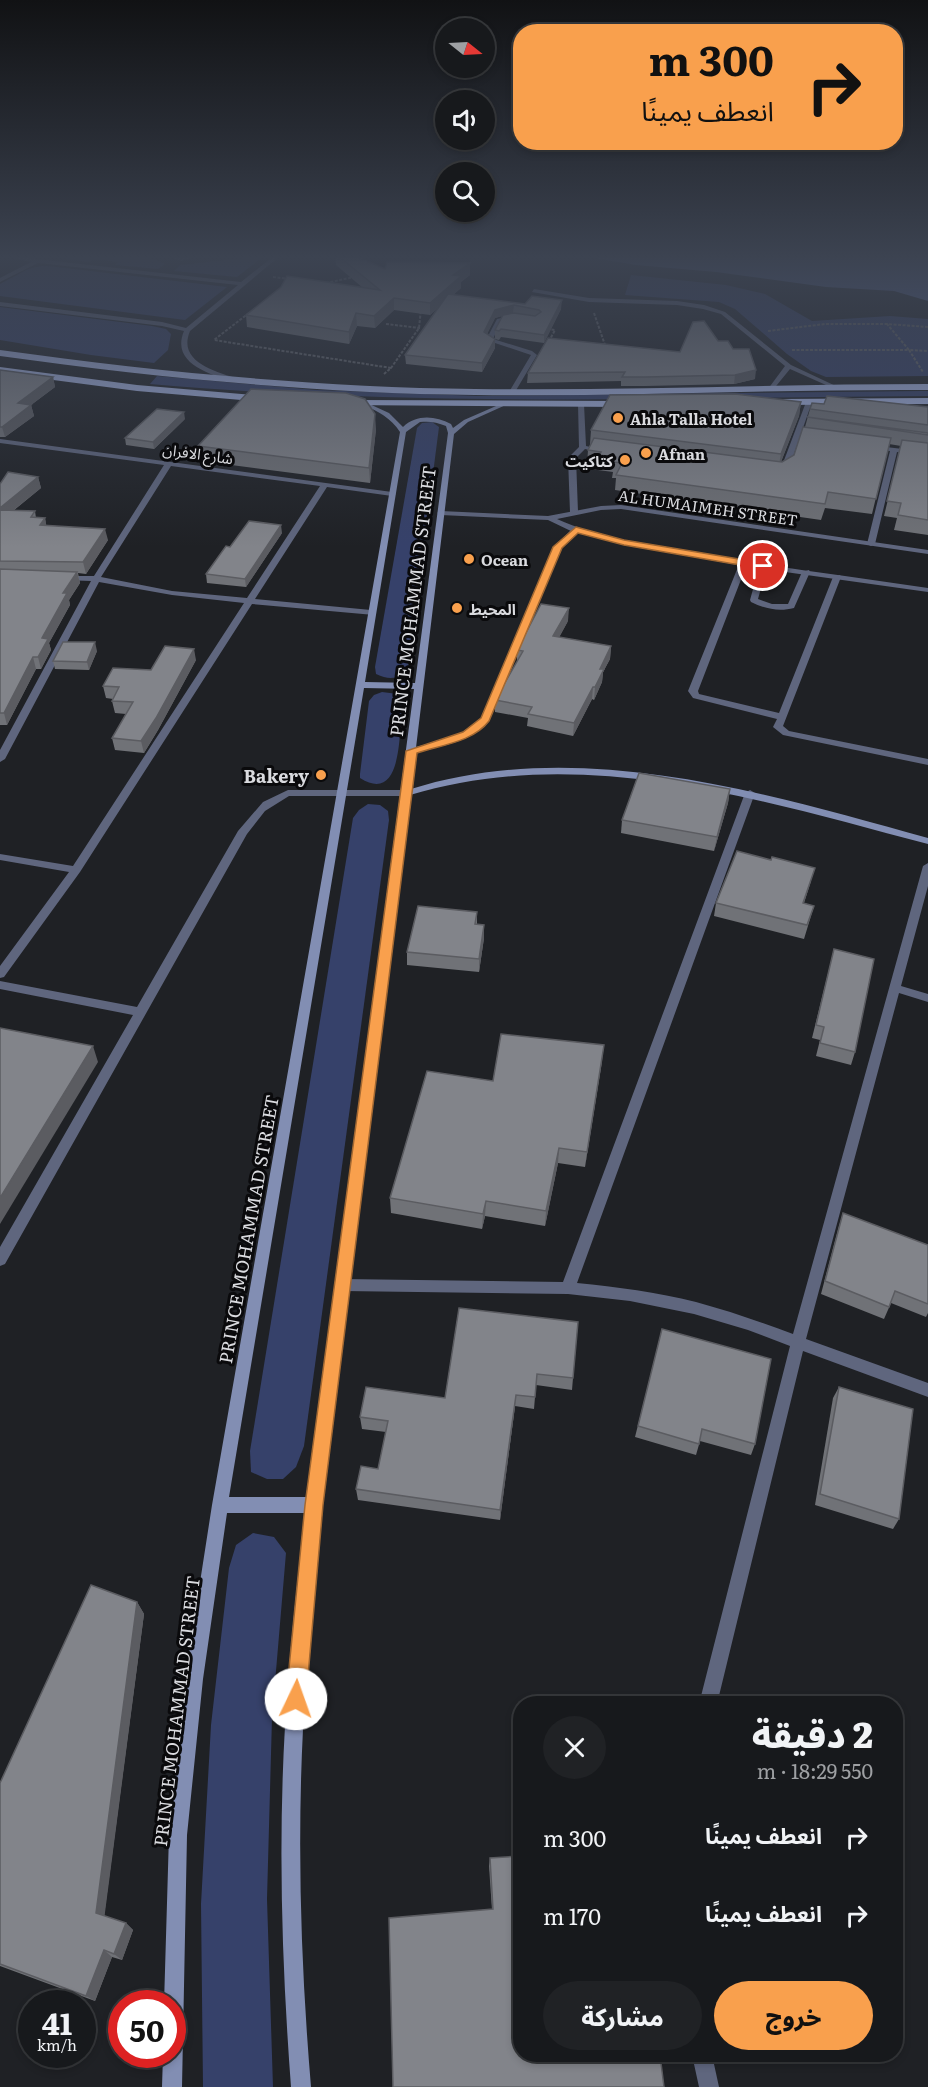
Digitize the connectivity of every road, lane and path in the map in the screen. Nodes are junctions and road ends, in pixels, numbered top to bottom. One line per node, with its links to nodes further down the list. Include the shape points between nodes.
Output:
1 (186, 352): 13 (street, via 206,369)
2 (292, 352): 9 (path)
3 (402, 352): 9 (path)
4 (528, 352): 20 (street, via 534,355)
5 (774, 352): 8 (street)
6 (910, 352): 12 (path)
7 (0, 353): 11 (highway)
8 (789, 366): 17 (street); 19 (street)
9 (391, 368): 18 (path)
10 (0, 370): 16 (highway)
11 (151, 373): 13 (highway); 16 (highway, via 134,381)
12 (927, 380)
13 (237, 381): 18 (highway)
14 (887, 387): 15 (highway); 17 (highway); 22 (highway)
15 (928, 387)
16 (137, 388): 21 (highway)
17 (837, 388): 19 (highway)
18 (364, 389): 20 (highway, via 464,392)
19 (770, 390): 20 (highway)
20 (508, 398): 27 (highway); 28 (highway); 33 (main road)
21 (278, 399)
22 (895, 401): 23 (highway); 26 (highway)
23 (928, 401)
24 (333, 402): 27 (highway)
25 (771, 402): 26 (highway)
26 (809, 402): 30 (street)
27 (365, 404): 32 (main road, via 392,417)
28 (581, 404): 29 (highway); 38 (street)
29 (639, 404)
30 (800, 427): 31 (street); 34 (street)
31 (812, 429)
32 (403, 432): 33 (main road, via 416,421 435,420 449,425); 45 (main road, PRINCE MOHAMMAD STREET)
33 (451, 433): 48 (main road, PRINCE MOHAMMAD STREET)
34 (797, 437): 35 (street); 43 (street, via 785,470)
35 (808, 438)
36 (0, 441): 42 (street, شارع الافران)
37 (862, 446): 39 (street)
38 (583, 447): 40 (street); 47 (street, via 572,458)
39 (894, 450): 41 (street); 52 (street)
40 (614, 453)
41 (928, 454)
42 (169, 463): 44 (street, شارع الافران); 59 (street)
43 (776, 473)
44 (325, 484): 45 (street, شارع الافران); 61 (street)
45 (392, 494): 62 (main road, PRINCE MOHAMMAD STREET)
46 (601, 508): 47 (street, AL HUMAIMEH STREET); 51 (street, via 583,520 583,528); 52 (street, AL HUMAIMEH STREET, via 639,510)
47 (574, 512): 49 (street, AL HUMAIMEH STREET)
48 (441, 513): 49 (street); 64 (main road, PRINCE MOHAMMAD STREET)
49 (548, 518): 50 (street)
50 (576, 530): 51 (street); 66 (street, via 558,547 486,719 467,734)
51 (595, 535): 54 (street)
52 (871, 544): 53 (street, AL HUMAIMEH STREET)
53 (928, 552)
54 (743, 564): 55 (street); 65 (street, via 693,691 702,699)
55 (763, 566): 56 (street); 56 (street, via 754,600 784,608 791,606)
56 (806, 572): 58 (street)
57 (48, 577): 59 (street)
58 (837, 577): 60 (street); 65 (street)
59 (96, 579): 61 (street); 67 (street)
60 (928, 590)
61 (249, 602): 62 (street); 75 (street)
62 (371, 613): 63 (main road, PRINCE MOHAMMAD STREET)
63 (359, 685): 64 (main road); 69 (main road, PRINCE MOHAMMAD STREET)
64 (418, 686): 66 (main road, PRINCE MOHAMMAD STREET)
65 (782, 717): 68 (street, via 778,727 786,733)
66 (412, 751): 70 (main road, PRINCE MOHAMMAD STREET)
67 (0, 759)
68 (928, 762)
69 (341, 792): 70 (street); 80 (street, via 288,793 260,808); 86 (main road, PRINCE MOHAMMAD STREET)
70 (407, 793): 71 (main road, via 458,778 570,771 678,779); 82 (main road, PRINCE MOHAMMAD STREET)
71 (750, 793): 72 (main road); 83 (street)
72 (928, 841)
73 (0, 857): 75 (street)
74 (928, 866): 78 (street)
75 (76, 870): 76 (street)
76 (0, 974)
77 (0, 985): 80 (street)
78 (895, 988): 79 (street); 84 (street)
79 (928, 998)
80 (140, 1012): 81 (street)
81 (0, 1260)
82 (343, 1285): 83 (street); 87 (main road, PRINCE MOHAMMAD STREET)
83 (568, 1288): 84 (street, via 694,1308)
84 (798, 1341): 85 (street); 88 (street)
85 (928, 1390)
86 (220, 1505): 87 (main road); 90 (main road, PRINCE MOHAMMAD STREET, via 194,1679 178,1835)
87 (314, 1505): 91 (main road, PRINCE MOHAMMAD STREET, via 297,1678 292,1803 295,2004)
88 (710, 1696)
89 (704, 2062): 92 (street)
90 (172, 2087)
91 (301, 2087)
92 (709, 2087)

